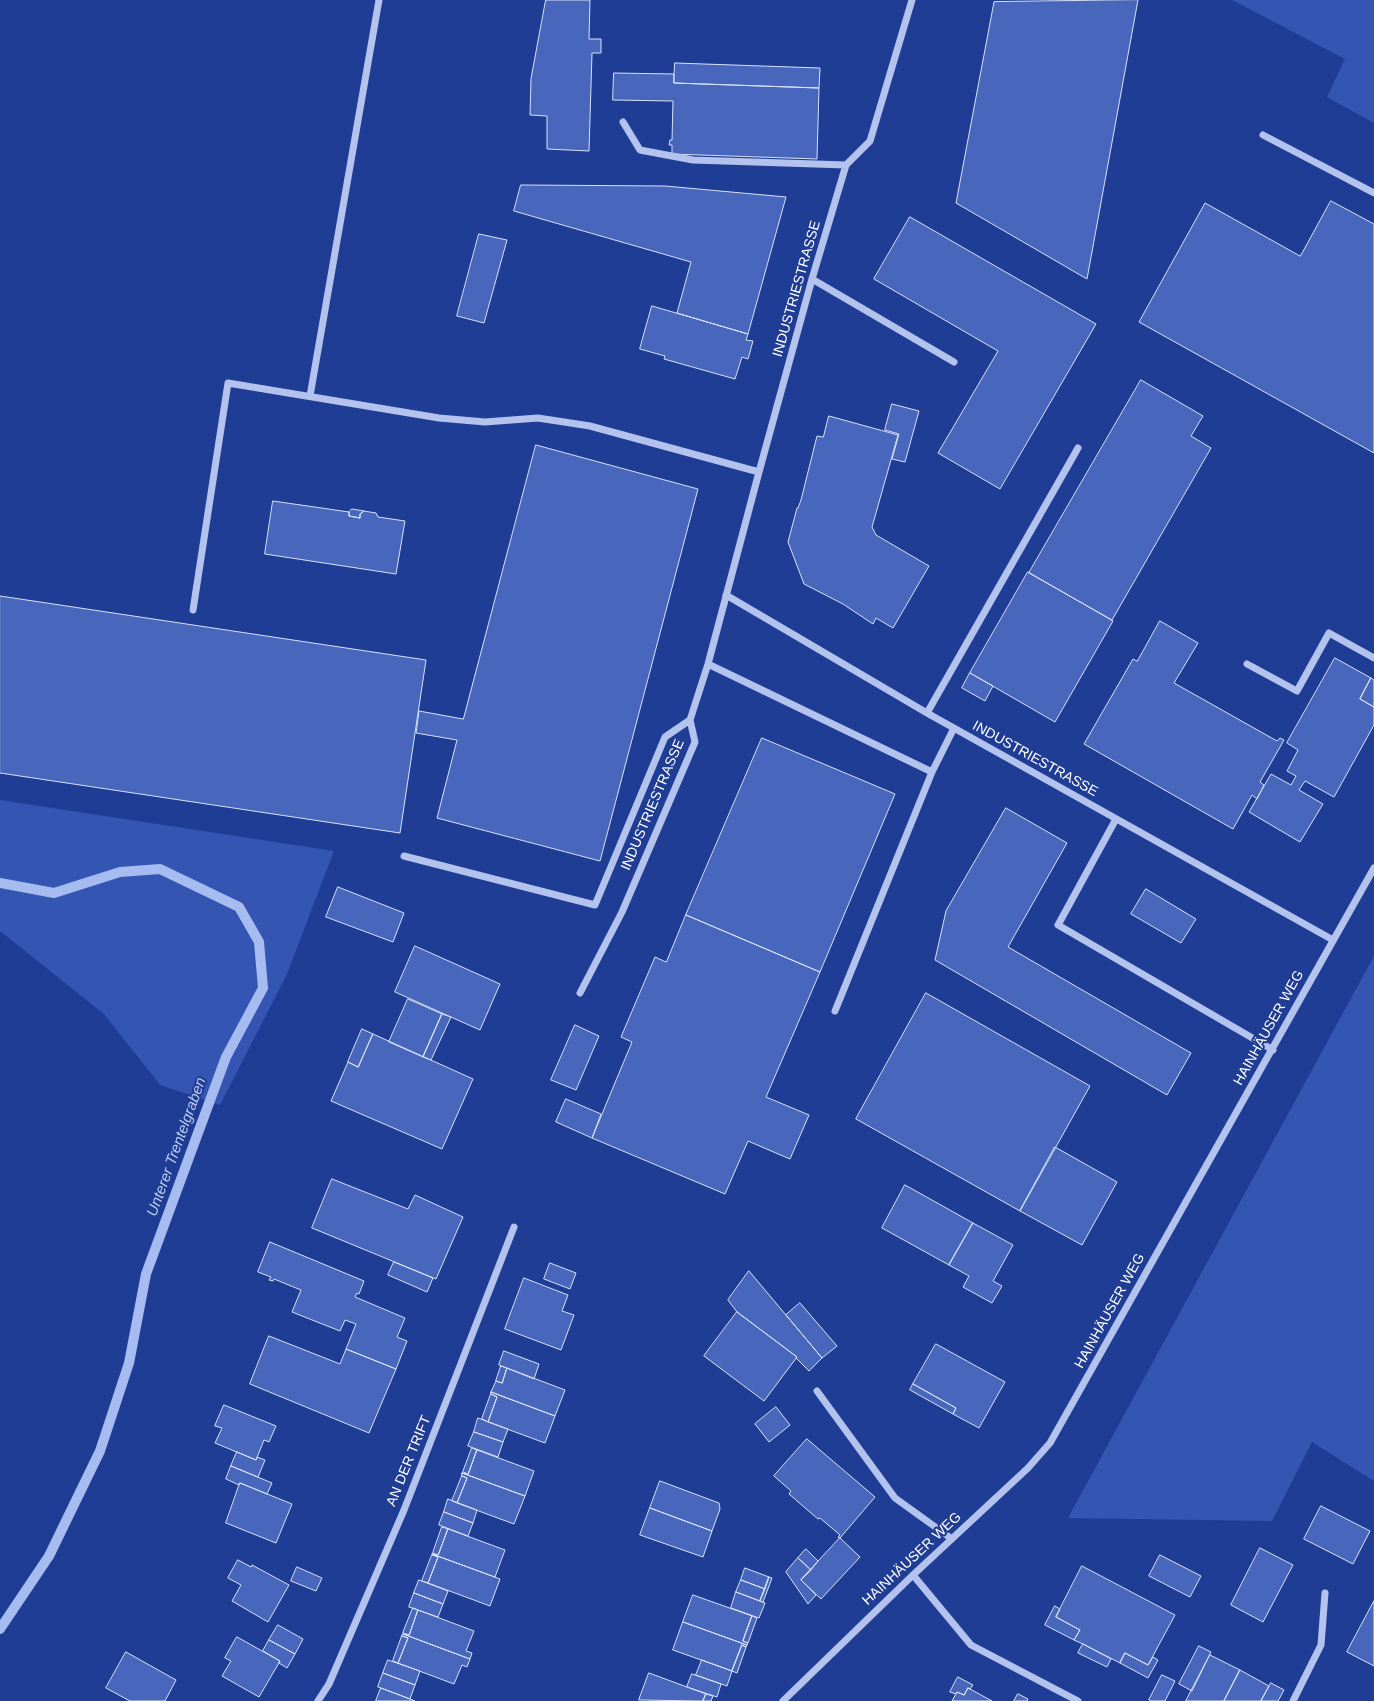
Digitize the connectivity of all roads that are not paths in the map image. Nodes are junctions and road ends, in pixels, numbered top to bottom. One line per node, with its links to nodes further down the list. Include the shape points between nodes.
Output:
1 (378, 0): 9 (street)
2 (912, 0): 5 (street, via 870,141)
3 (623, 122): 5 (street, via 640,150 693,160)
4 (1263, 135): 6 (street)
5 (846, 165): 7 (street, INDUSTRIESTRASSE)
6 (1374, 193)
7 (812, 279): 8 (street); 11 (street, INDUSTRIESTRASSE)
8 (954, 362)
9 (310, 396): 11 (street, via 439,418 485,422 538,418 590,426); 13 (street, via 228,383)
10 (1078, 448): 17 (street)
11 (759, 472): 12 (street, INDUSTRIESTRASSE)
12 (726, 595): 15 (street, INDUSTRIESTRASSE); 17 (street, INDUSTRIESTRASSE)
13 (193, 610)
14 (1374, 658): 16 (street, via 1329,633 1297,691)
15 (708, 664): 18 (street, INDUSTRIESTRASSE); 20 (street)
16 (1247, 664)
17 (927, 713): 19 (street, INDUSTRIESTRASSE)
18 (690, 720): 22 (street, via 665,737 595,905); 25 (street, INDUSTRIESTRASSE, via 695,742 622,912)
19 (954, 728): 20 (street); 21 (street, INDUSTRIESTRASSE)
20 (932, 772): 26 (street)
21 (1116, 819): 24 (street, INDUSTRIESTRASSE); 27 (street, via 1058,925)
22 (404, 856)
23 (1374, 868): 24 (street, HAINHÄUSER WEG)
24 (1333, 940): 27 (street, HAINHÄUSER WEG)
25 (580, 993)
26 (835, 1011)
27 (1272, 1050): 30 (street, HAINHÄUSER WEG, via 1050,1443 1028,1468)
28 (514, 1227): 33 (street, AN DER TRIFT, via 404,1510 329,1684)
29 (817, 1391): 30 (street, via 895,1498)
30 (952, 1539): 31 (street, HAINHÄUSER WEG)
31 (913, 1575): 34 (street, HAINHÄUSER WEG); 35 (street, via 971,1645)
32 (1325, 1594): 36 (street, via 1321,1645)
33 (318, 1701)
34 (783, 1701)
35 (1078, 1701)
36 (1293, 1701)

